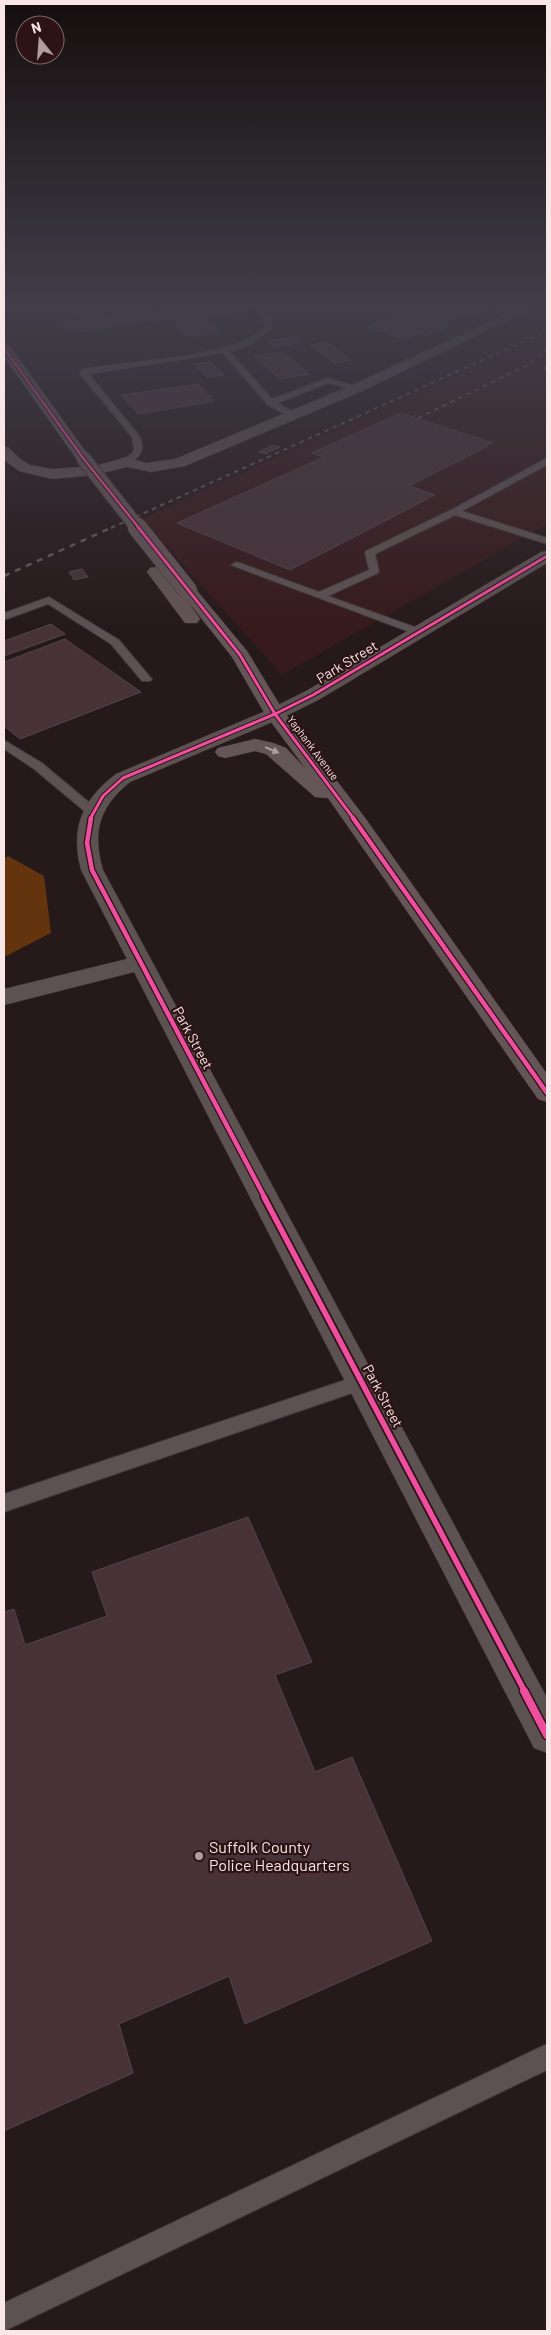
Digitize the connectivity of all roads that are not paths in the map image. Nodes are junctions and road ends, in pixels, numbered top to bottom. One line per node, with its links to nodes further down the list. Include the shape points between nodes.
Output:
1 (34, 413): 8 (main road, Yaphank Avenue)
2 (49, 413): 8 (main road, Yaphank Avenue)
3 (117, 413): 10 (lane, via 139,442 138,452)
4 (289, 413): 6 (lane)
5 (301, 413): 6 (street)
6 (294, 416): 10 (street, via 180,463 151,468)
7 (4, 451): 10 (street, via 8,458 23,468 48,473 100,470)
8 (77, 459): 19 (main road, Yaphank Avenue, bridge, via 180,592 240,655)
9 (547, 460): 11 (lane)
10 (127, 462)
11 (454, 512): 12 (lane); 15 (lane, via 370,553 374,571)
12 (547, 541)
13 (547, 556): 17 (street, Park Street)
14 (236, 565): 15 (lane)
15 (319, 596): 17 (lane)
16 (4, 617): 18 (lane, via 49,600 115,642)
17 (419, 632): 19 (street, Park Street)
18 (146, 679)
19 (275, 714): 22 (street, Park Street, via 123,778 107,789); 23 (main road, Yaphank Avenue)
20 (4, 744): 22 (lane, via 38,766)
21 (225, 752): 22 (street, via 154,781); 23 (main road, one-way to 23, via 255,745 279,752 291,767)
22 (93, 812): 24 (street, Park Street, via 86,839 88,860)
23 (355, 820): 26 (main road, Yaphank Avenue)
24 (140, 963): 25 (street); 27 (street, Park Street)
25 (4, 997)
26 (547, 1093)
27 (363, 1382): 28 (lane); 29 (street, Park Street)
28 (4, 1503)
29 (547, 1735)
30 (547, 2057): 31 (lane)
31 (4, 2316)

